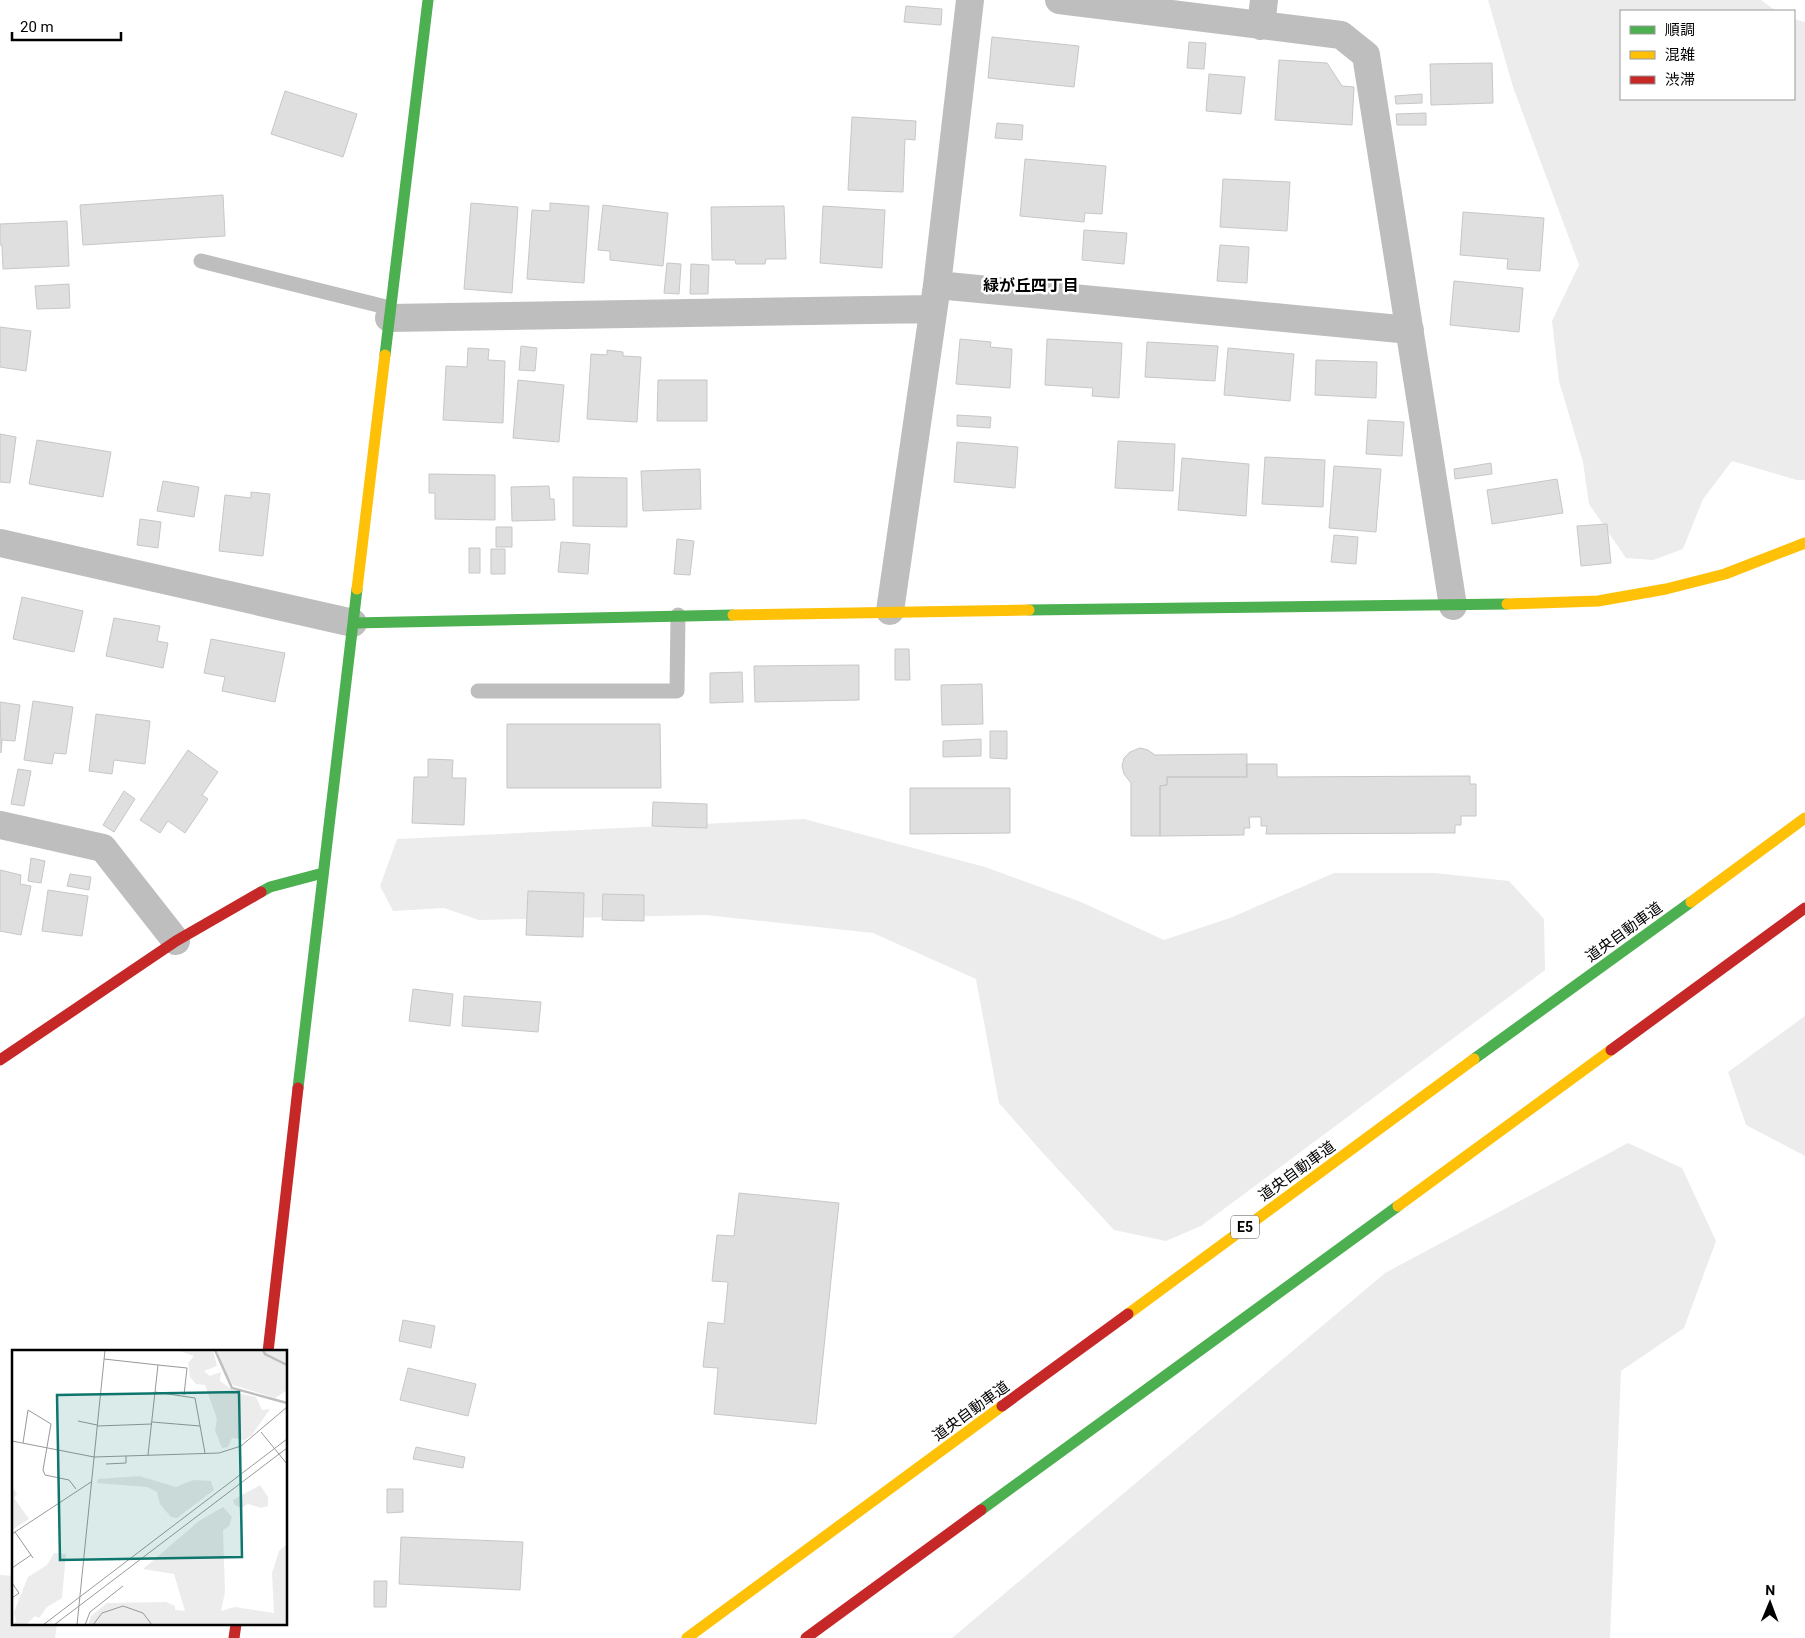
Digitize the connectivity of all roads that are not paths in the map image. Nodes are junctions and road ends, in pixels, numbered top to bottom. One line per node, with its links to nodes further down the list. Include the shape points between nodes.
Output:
1 (428, 0): 7 (main road)
2 (970, 0): 6 (street)
3 (1059, 0): 4 (street)
4 (1262, 13): 8 (street, via 1341,35 1366,55)
5 (200, 261): 7 (lane)
6 (935, 297): 7 (street); 8 (street); 12 (street)
7 (389, 313): 14 (main road)
8 (1410, 330): 11 (street)
9 (0, 543): 14 (street)
10 (1805, 543): 11 (main road, via 1725,574 1657,591 1598,601)
11 (1454, 606): 12 (main road)
12 (890, 611): 13 (main road)
13 (678, 616): 14 (main road); 15 (lane, via 676,690)
14 (353, 623): 18 (main road)
15 (478, 691)
16 (1805, 818): 23 (main road, 道央自動車道 / E5)
17 (0, 825): 20 (street, via 104,848)
18 (323, 873): 20 (main road, via 270,887); 22 (main road)
19 (1805, 908): 24 (main road)
20 (176, 941): 21 (main road)
21 (0, 1060)
22 (268, 1350)
23 (687, 1638)
24 (806, 1638)

